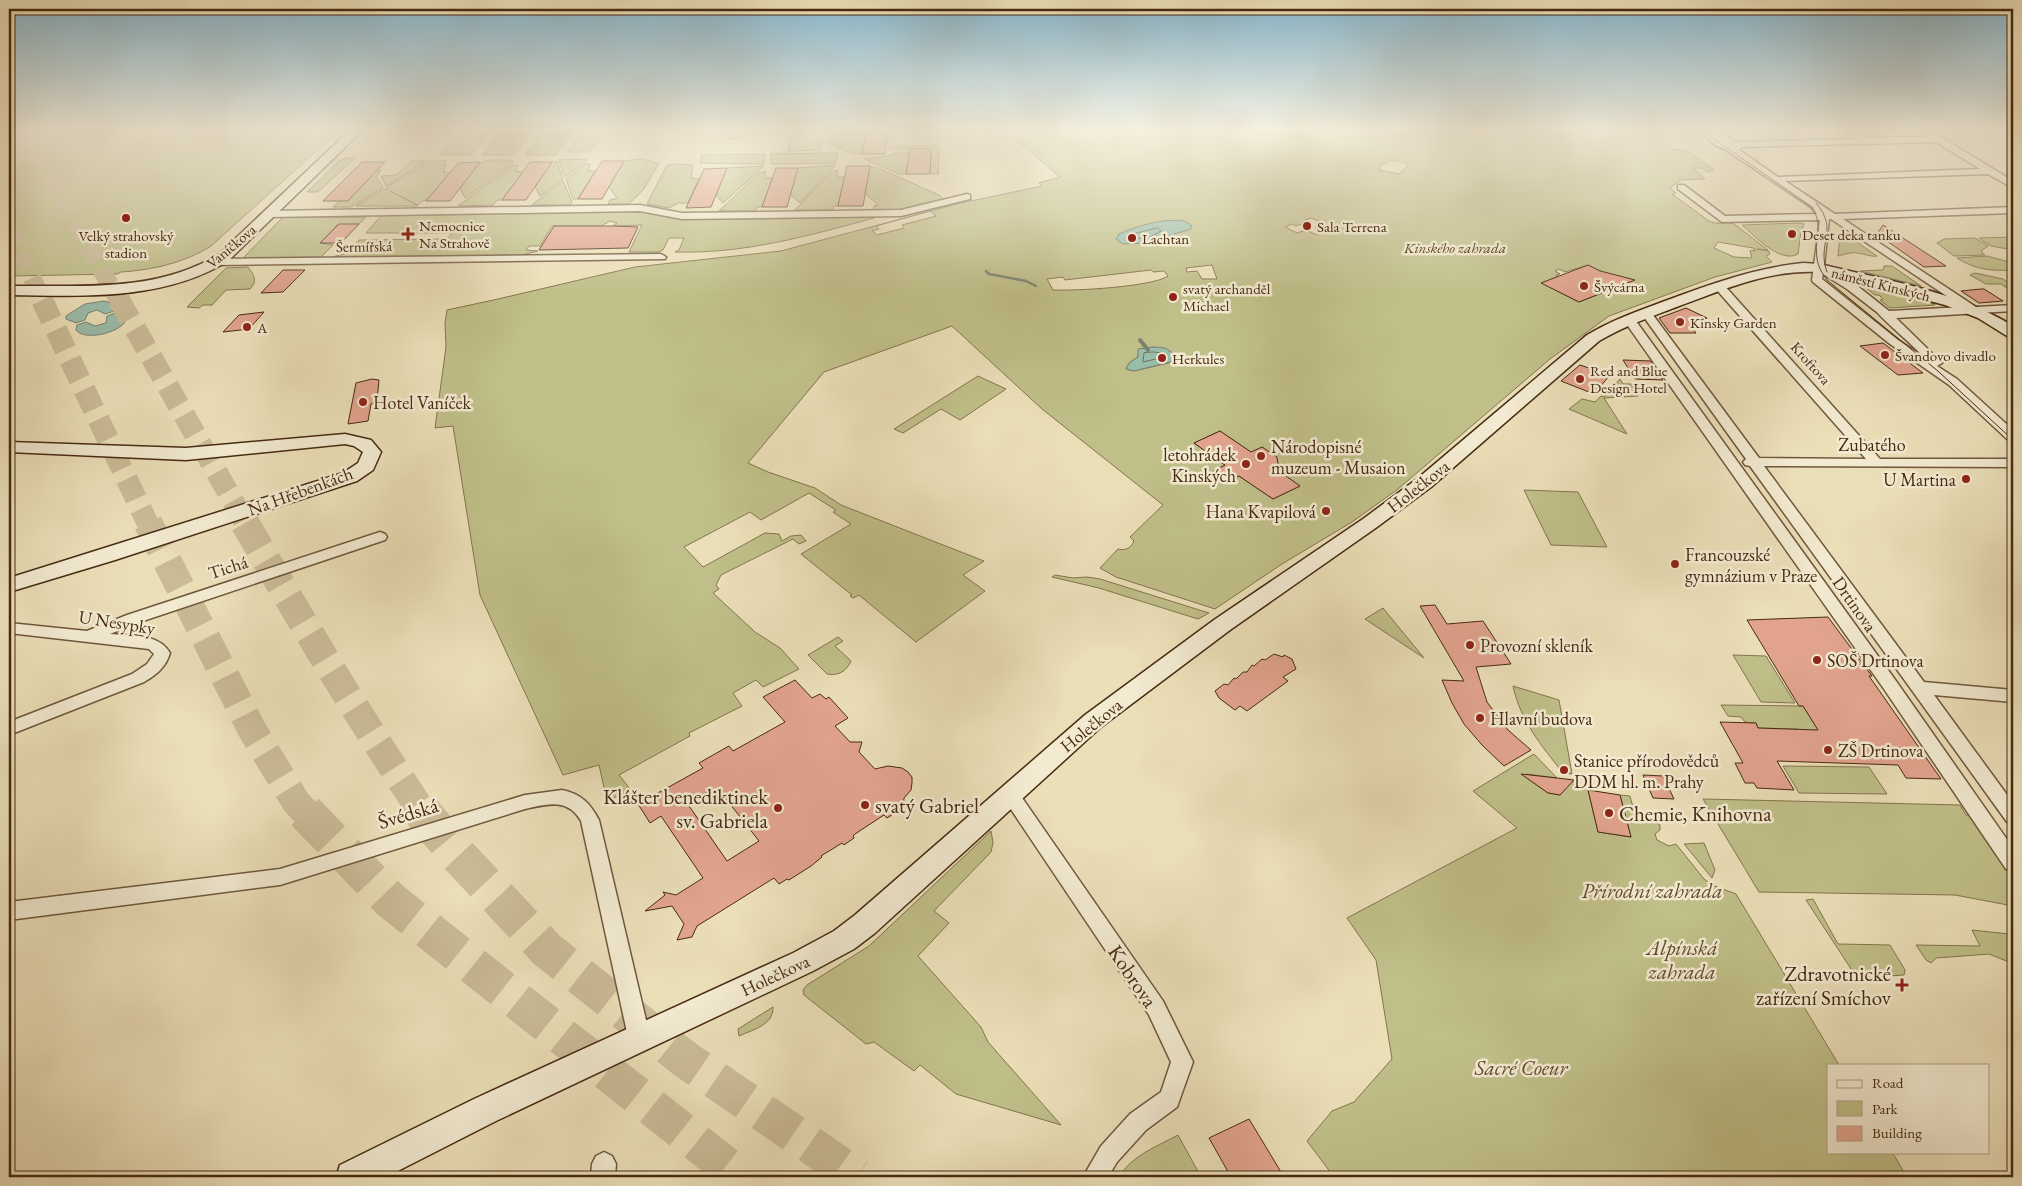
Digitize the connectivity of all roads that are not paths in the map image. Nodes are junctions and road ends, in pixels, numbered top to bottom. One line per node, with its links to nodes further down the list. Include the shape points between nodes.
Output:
1 (301, 183): 8 (street, Vaníčkova)
2 (1784, 183): 6 (street)
3 (1788, 183): 6 (street)
4 (1681, 186): 9 (street, via 1722,219)
5 (967, 197): 8 (street, via 901,213 682,216 631,208)
6 (1805, 198): 9 (street)
7 (2013, 210): 9 (street)
8 (269, 214): 11 (street, Vaníčkova)
9 (1829, 217): 12 (street, náměstí Kinských, via 1825,225); 16 (street, náměstí Kinských)
10 (661, 257): 11 (street, Šermířská)
11 (217, 262): 14 (street, Vaníčkova, via 179,279 146,286)
12 (1820, 268): 13 (street, Holečkova, via 1787,268); 16 (street, náměstí Kinských); 18 (street, via 1841,279); 21 (street, via 1817,278 1822,285 1894,342)
13 (1719, 286): 17 (street, Holečkova); 26 (street, Kroftova)
14 (9, 291)
15 (2013, 308): 16 (street)
16 (1974, 310): 18 (street, náměstí Kinských); 20 (street)
17 (1646, 313): 19 (street, Holečkova); 25 (street, Drtinova)
18 (1884, 315): 21 (street, via 1916,342)
19 (1629, 319): 24 (street, Drtinova); 35 (street, Holečkova, via 1593,338 1416,489 1093,721)
20 (2013, 332)
21 (1953, 382): 22 (street)
22 (2013, 438)
23 (10, 448): 29 (street, Na Hřebenkách, via 186,454 345,439 362,442 372,452 366,466 350,477)
24 (1732, 462): 25 (street, Zubatého); 37 (street, Drtinova)
25 (1756, 462): 26 (street, Zubatého); 32 (street, Drtinova)
26 (1877, 463): 27 (street, Zubatého)
27 (2013, 463)
28 (380, 537): 31 (street, Tichá, via 132,619)
29 (9, 585)
30 (9, 628): 31 (street, U Nesypky)
31 (89, 637): 34 (street, U Nesypky, via 151,644 160,649 161,657 153,668 138,678)
32 (1920, 688): 33 (street); 36 (street, Drtinova)
33 (2013, 696)
34 (9, 729)
35 (1010, 794): 39 (street, Holečkova, via 844,940); 41 (street, Kobrova, via 1156,1008 1182,1062 1169,1099 1138,1122 1109,1154)
36 (2013, 817)
37 (2013, 862)
38 (9, 911): 39 (street, Švédská, via 280,877 525,802 545,797 569,798 584,807 590,820)
39 (639, 1037): 40 (street, Holečkova)
40 (352, 1177)
41 (1095, 1177)

